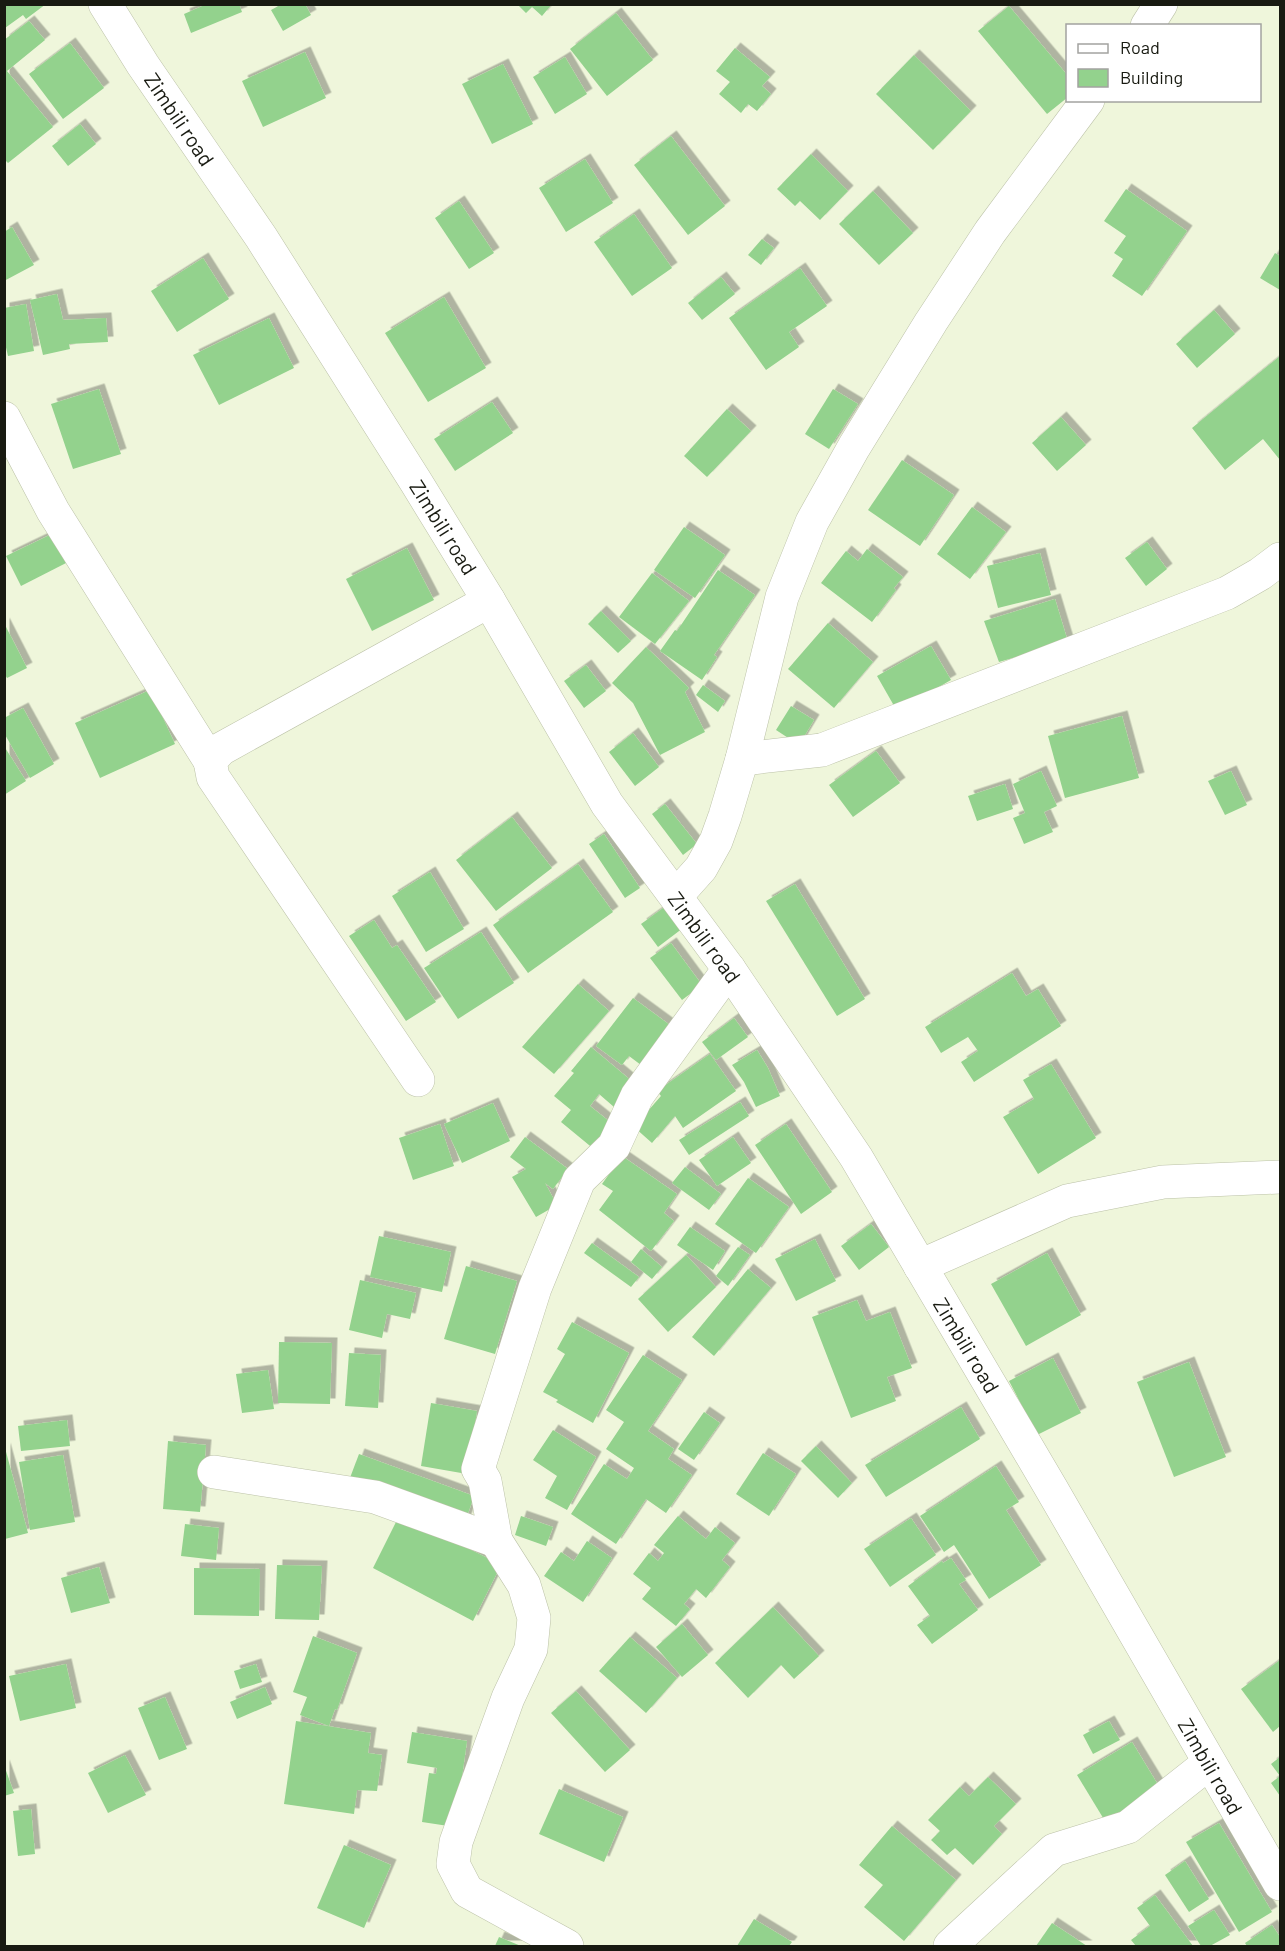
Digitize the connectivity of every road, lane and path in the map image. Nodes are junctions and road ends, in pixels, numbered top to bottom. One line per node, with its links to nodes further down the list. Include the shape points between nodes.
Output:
1 (105, 4): 7 (street, Zimbili road, via 261,237)
2 (1161, 4): 3 (street)
3 (1148, 24)
4 (1087, 102): 8 (street, via 990,232 937,312 812,522 782,597)
5 (4, 418): 9 (street, via 53,511)
6 (1281, 559): 8 (street, via 1227,593 822,750)
7 (489, 601): 9 (street, via 220,749); 10 (street, Zimbili road, via 607,804)
8 (742, 759): 10 (street, via 716,841 701,868)
9 (210, 760): 12 (street, via 213,777)
10 (676, 896): 11 (street, Zimbili road)
11 (729, 969): 14 (street, Zimbili road, via 856,1157); 16 (street, via 637,1096 614,1146 579,1180 540,1277 478,1468 485,1480)
12 (417, 1080)
13 (1281, 1177): 14 (street, via 1163,1182 1067,1201)
14 (920, 1266): 17 (street, Zimbili road)
15 (214, 1472): 16 (street, via 375,1497)
16 (496, 1541): 19 (street, via 524,1585 534,1618 531,1649 508,1698 456,1842 453,1864 467,1891)
17 (1209, 1762): 18 (street, Zimbili road); 20 (street, via 1128,1827 1054,1850)
18 (1281, 1884)
19 (567, 1947)
20 (950, 1947)

